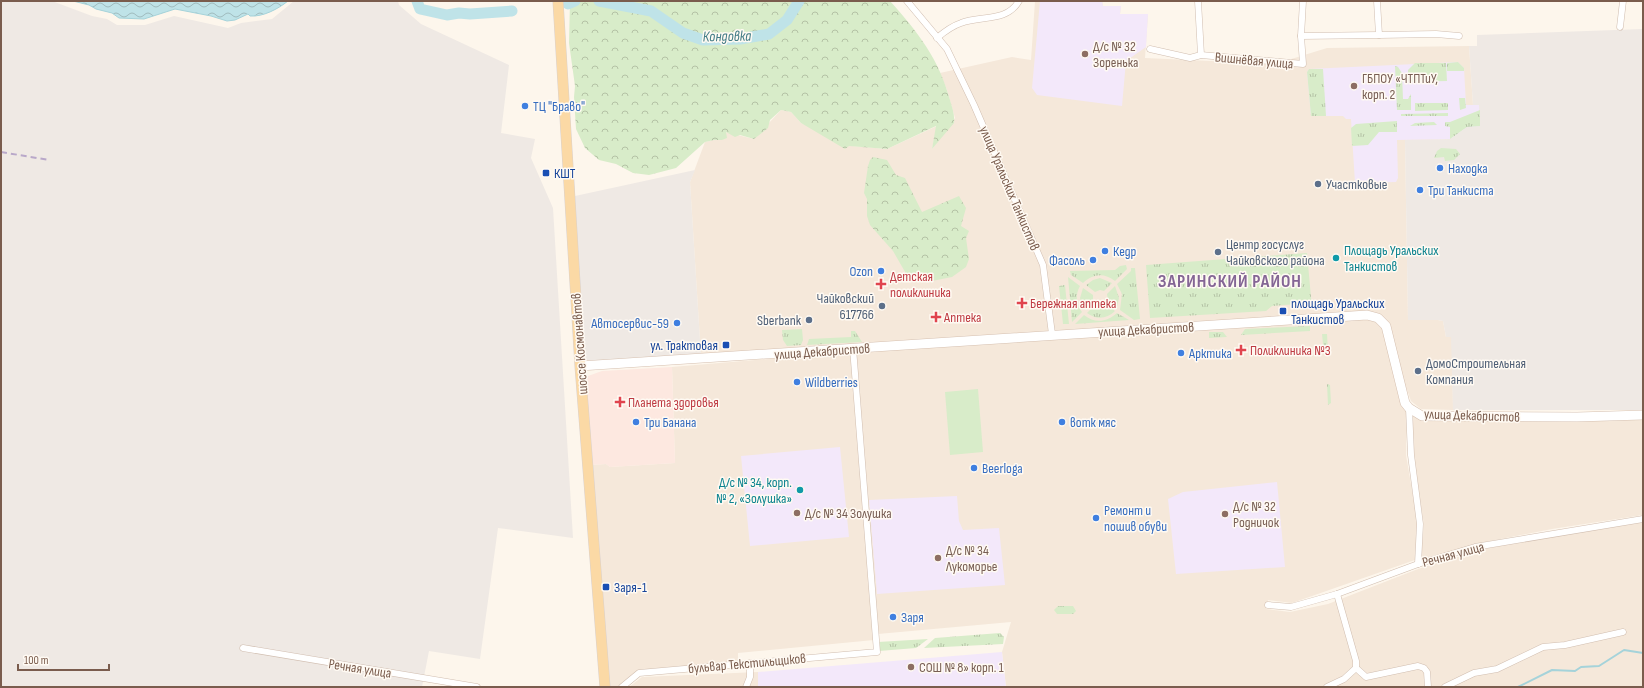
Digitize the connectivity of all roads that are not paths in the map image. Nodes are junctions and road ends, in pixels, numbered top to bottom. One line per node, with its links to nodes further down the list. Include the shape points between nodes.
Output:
1 (558, 1): 17 (main road, шоссе Космонавтов)
2 (907, 1): 12 (street, улица Уральских Танкистов)
3 (1019, 1): 12 (street, via 1015,7 1000,17 960,23)
4 (1198, 1): 14 (street, Вишнёвая улица)
5 (1303, 1): 10 (street, Вишнёвая улица)
6 (1377, 1): 9 (street)
7 (1623, 1): 8 (street)
8 (1620, 27)
9 (1380, 35): 10 (street, Вишнёвая улица); 11 (street, Вишнёвая улица)
10 (1301, 36): 14 (street, Вишнёвая улица, via 1302,64)
11 (1459, 36)
12 (937, 38): 15 (street, улица Уральских Танкистов, via 947,49 974,105 1043,265)
13 (1150, 49): 14 (street, Вишнёвая улица, via 1190,58)
14 (1201, 55)
15 (1052, 334): 16 (street, улица Декабристов, via 913,346); 18 (street, улица Декабристов, via 1367,314 1378,318 1386,326 1405,403)
16 (853, 348): 17 (street, улица Декабристов); 26 (street, бульвар Текстильщиков, via 877,652)
17 (580, 366): 29 (main road, шоссе Космонавтов)
18 (1409, 408): 19 (street, улица Декабристов, via 1422,416 1438,417); 21 (street, via 1411,455 1420,524)
19 (1643, 416)
20 (1643, 519): 21 (street, Речная улица, via 1475,547)
21 (1418, 564): 22 (street, Речная улица)
22 (1337, 594): 23 (street, Речная улица, via 1291,607); 27 (street)
23 (1268, 605)
24 (1623, 632): 34 (street, via 1565,646 1543,647 1497,669 1474,673)
25 (243, 648): 28 (street, Речная улица)
26 (750, 663): 30 (street, бульвар Текстильщиков, via 639,673); 31 (street, via 750,677)
27 (1356, 668): 32 (street, via 1344,679); 33 (street, via 1366,678 1418,666 1427,672)
28 (477, 687)
29 (605, 687)
30 (622, 687)
31 (746, 687)
32 (1327, 687)
33 (1428, 687)
34 (1445, 687)

